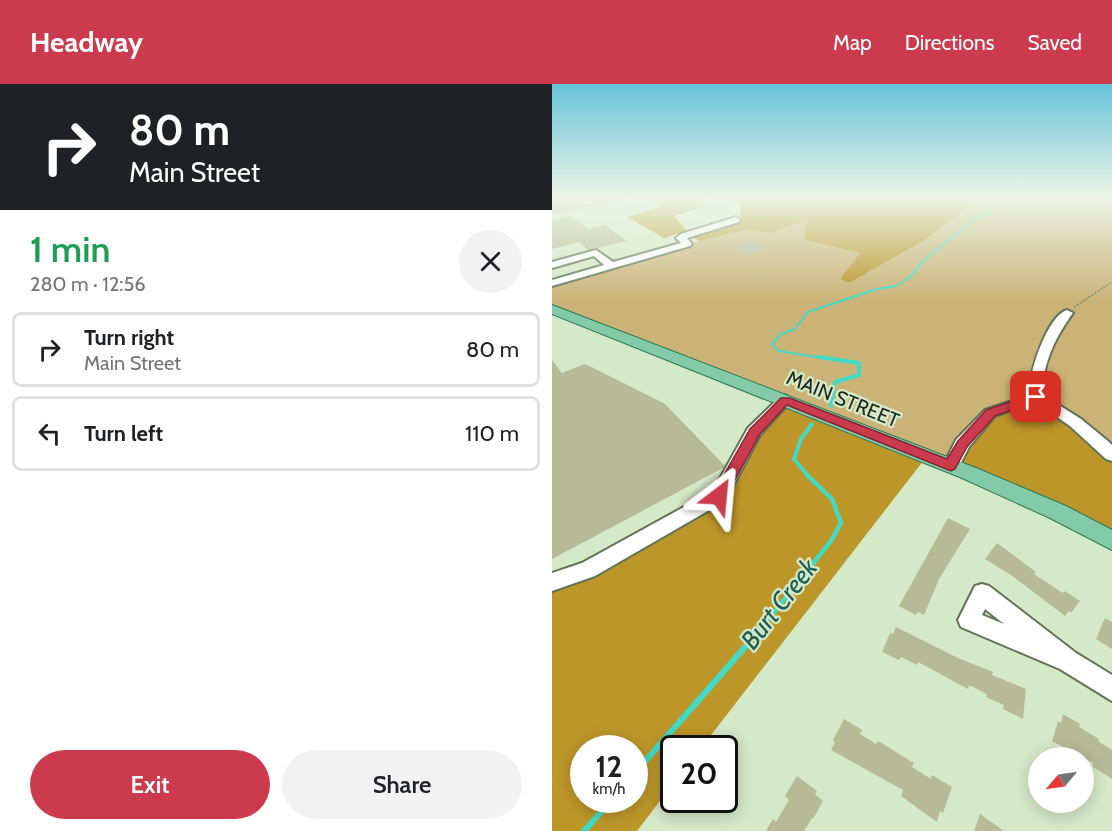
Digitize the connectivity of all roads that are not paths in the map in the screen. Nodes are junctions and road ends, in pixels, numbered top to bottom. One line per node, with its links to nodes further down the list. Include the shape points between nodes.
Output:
1 (697, 232): 3 (street, via 681,238 687,244)
2 (552, 266): 3 (street, via 596,253); 4 (street)
3 (612, 266): 4 (street)
4 (565, 280): 5 (street)
5 (552, 284)
6 (552, 309): 9 (main road, MAIN STREET)
7 (1067, 313): 8 (street, via 1047,345 1034,387)
8 (1036, 397): 10 (street, via 1089,431); 11 (street, via 990,413 962,444)
9 (785, 400): 11 (main road, MAIN STREET); 13 (street, via 754,432 719,496 588,570)
10 (1112, 455)
11 (951, 466): 12 (main road, MAIN STREET, via 1058,512)
12 (1112, 541)
13 (552, 582)
14 (1068, 661): 15 (street)
15 (1112, 689)

